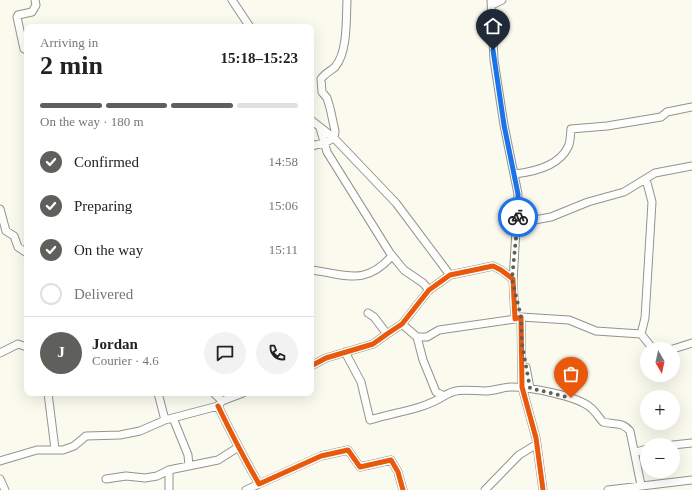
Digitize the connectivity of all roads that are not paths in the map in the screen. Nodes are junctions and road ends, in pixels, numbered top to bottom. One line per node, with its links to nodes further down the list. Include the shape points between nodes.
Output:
1 (35, 0): 7 (street, via 36,5 32,12 16,17)
2 (232, 0): 6 (street)
3 (347, 0): 11 (street, via 346,32 341,55 335,67 326,72 321,79 322,92 330,108)
4 (502, 0): 5 (street)
5 (492, 3): 15 (street, via 494,60)
6 (248, 24)
7 (24, 49)
8 (692, 107): 15 (street, via 667,112 661,117 571,129 569,147 562,159 543,168)
9 (314, 123): 10 (street)
10 (320, 128): 11 (street); 12 (street)
11 (334, 138): 12 (street); 22 (street, via 407,216 424,243)
12 (324, 144): 13 (street); 20 (street)
13 (314, 146)
14 (692, 166): 16 (street, via 655,173)
15 (514, 174): 18 (street, via 518,194)
16 (646, 179): 18 (street, via 624,192 588,202 551,217 529,221); 29 (street, via 652,202 645,318)
17 (0, 212): 19 (street, via 6,231 14,236 18,247)
18 (517, 230): 23 (street)
19 (24, 251)
20 (392, 256): 21 (street, via 381,268 370,274 342,276); 24 (street, via 404,270)
21 (314, 271)
22 (450, 275): 23 (street, via 492,266); 24 (street)
23 (512, 279): 26 (street)
24 (429, 290): 27 (street)
25 (368, 313): 28 (street)
26 (518, 318): 29 (street, via 569,320 596,331); 30 (street, via 439,330 427,337); 38 (street)
27 (402, 324): 28 (street); 30 (street)
28 (387, 334): 35 (street, via 373,344)
29 (641, 334): 31 (street)
30 (417, 337): 43 (street, via 436,392)
31 (648, 342)
32 (692, 343): 34 (street)
33 (24, 345): 36 (street, via 18,344)
34 (680, 347)
35 (345, 352): 37 (street); 43 (street, via 361,382 370,420 416,409)
36 (0, 353)
37 (314, 364)
38 (526, 388): 43 (street, via 511,387 486,391 466,389); 48 (street); 53 (street, via 571,398 591,407 602,422 625,425 630,431)
39 (48, 396): 51 (street)
40 (159, 396): 46 (street)
41 (216, 396): 44 (street)
42 (237, 396): 44 (street)
43 (444, 396)
44 (220, 404): 45 (street); 50 (street)
45 (172, 418): 46 (street); 55 (street, via 188,455)
46 (164, 420): 51 (street, via 140,431 120,435 86,436 74,446 63,450)
47 (692, 443): 49 (street)
48 (537, 444): 66 (street, via 519,455); 67 (street)
49 (680, 444)
50 (237, 448): 55 (street, via 218,460); 60 (street, via 248,462)
51 (56, 449): 54 (street, via 37,450)
52 (640, 451): 53 (street)
53 (636, 452): 61 (street)
54 (0, 461)
55 (189, 466): 56 (street)
56 (169, 470): 58 (street, via 164,474 145,478 126,476); 63 (street)
57 (0, 479): 62 (street)
58 (106, 479)
59 (692, 480): 61 (street)
60 (259, 484): 64 (street); 65 (street, via 321,456 348,450 360,467 391,460 398,472)
61 (641, 485): 68 (street)
62 (5, 490)
63 (170, 490)
64 (246, 490)
65 (403, 490)
66 (485, 490)
67 (543, 490)
68 (608, 490)

